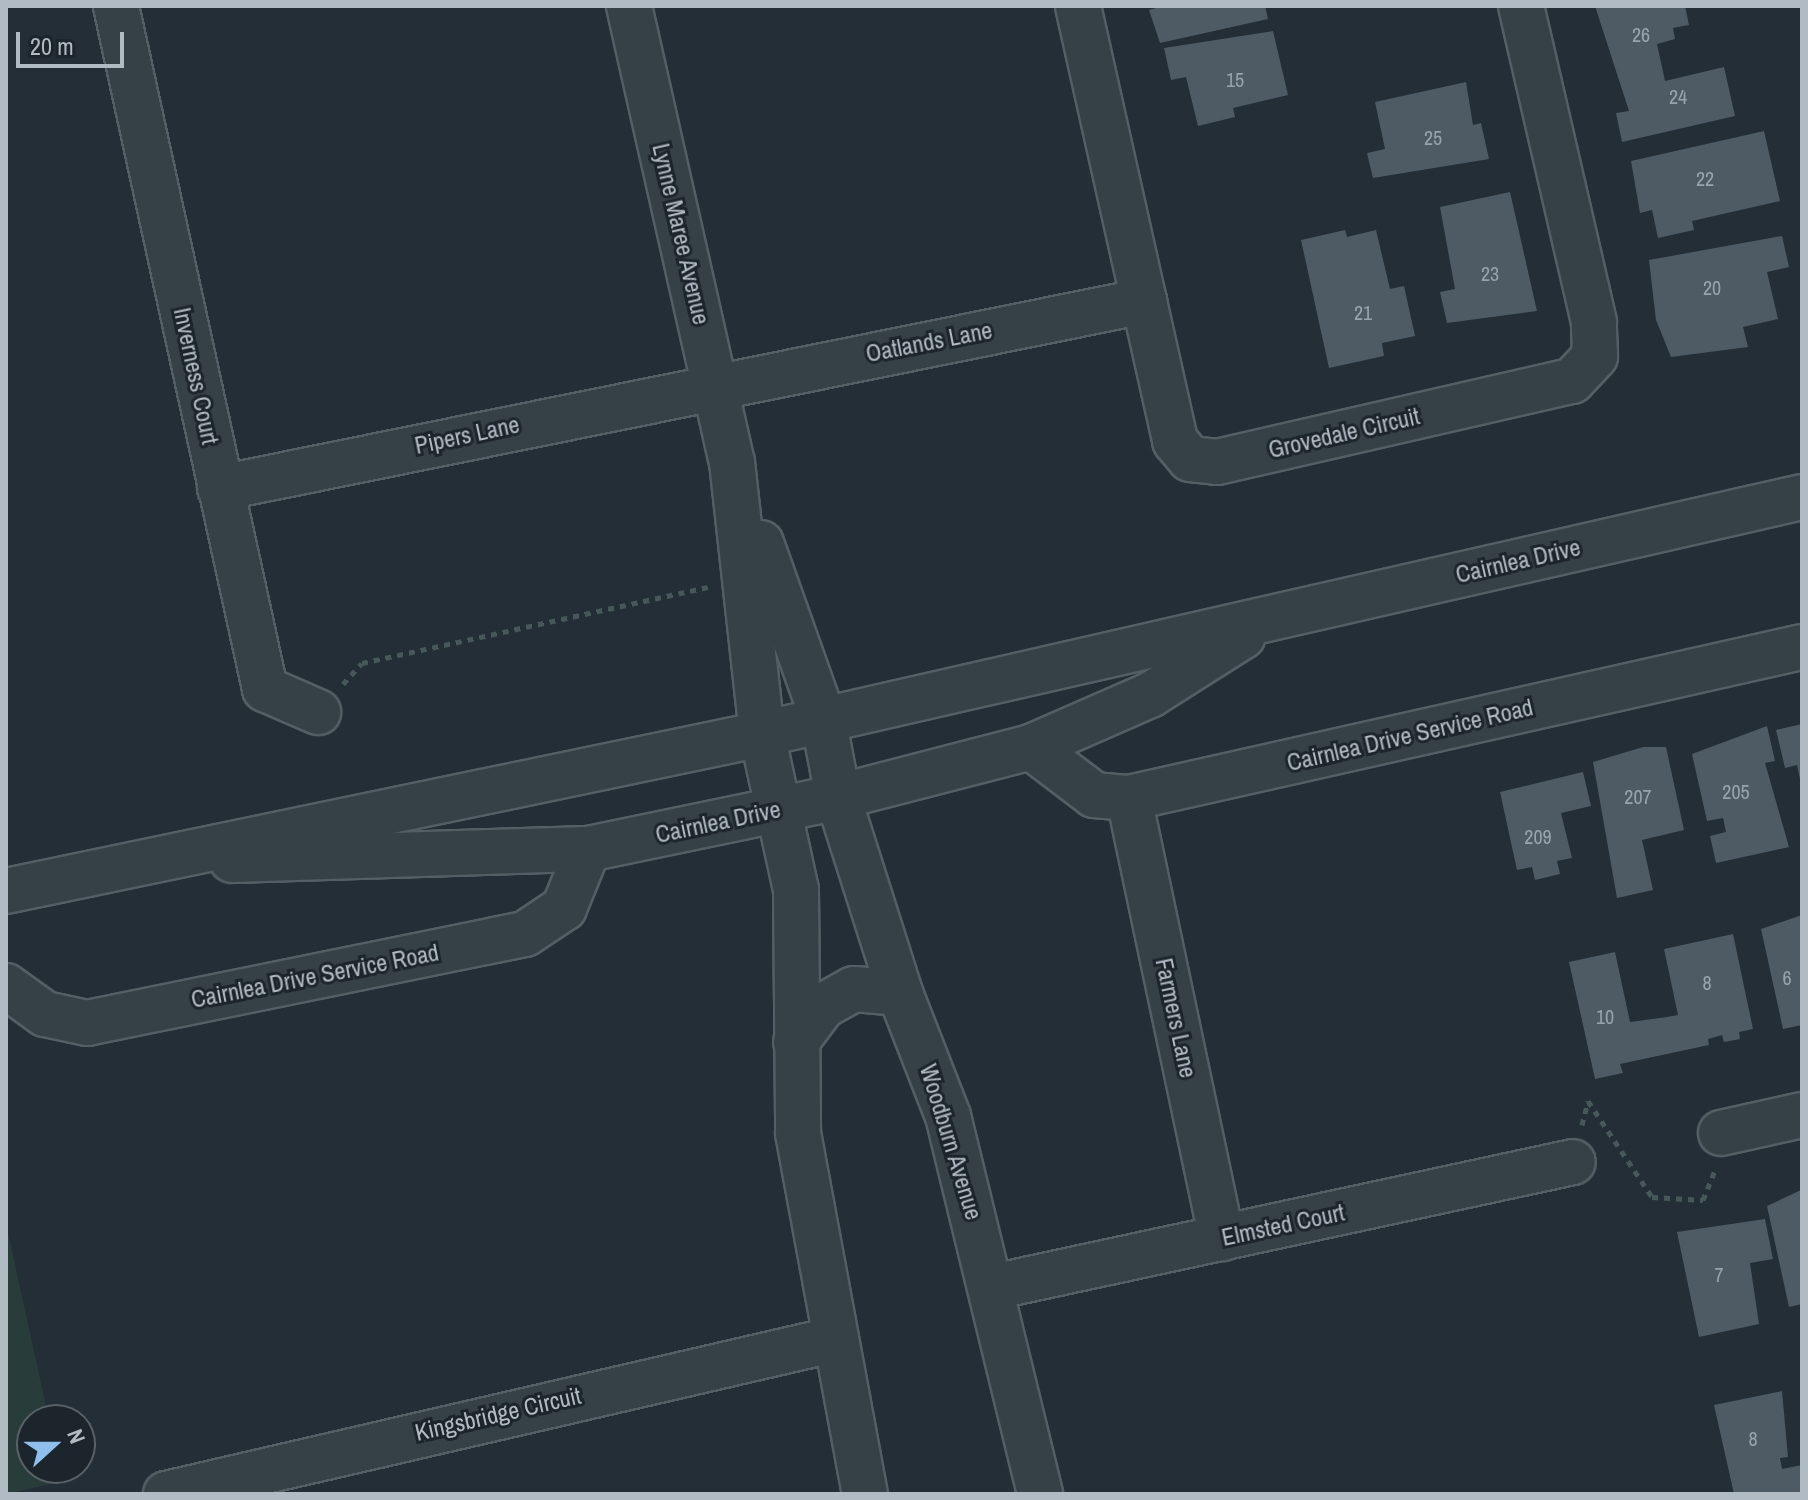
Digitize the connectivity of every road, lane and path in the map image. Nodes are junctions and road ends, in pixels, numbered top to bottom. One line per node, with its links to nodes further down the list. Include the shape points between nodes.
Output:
1 (116, 6): 8 (street, Inverness Court)
2 (629, 6): 6 (street, Lynne Maree Avenue)
3 (1078, 6): 5 (street, Grovedale Circuit)
4 (1521, 6): 5 (street, Grovedale Circuit, via 1594,322 1595,356 1572,381 1217,462 1190,459 1175,441)
5 (1144, 301): 6 (street, Oatlands Lane)
6 (715, 383): 7 (street, Lynne Maree Avenue); 8 (street, Pipers Lane)
7 (732, 462): 10 (street, Lynne Maree Avenue); 14 (street, Lynne Maree Avenue)
8 (220, 488): 13 (street, Inverness Court, via 265,689)
9 (1790, 502): 11 (street, Cairnlea Drive)
10 (748, 578): 13 (path, via 362,663); 15 (street, Lynne Maree Avenue)
11 (1269, 620): 14 (street, Cairnlea Drive); 16 (street, Cairnlea Drive, via 1150,695)
12 (1802, 647): 18 (street, Cairnlea Drive Service Road)
13 (318, 712)
14 (823, 718): 15 (street, Cairnlea Drive); 17 (street, Lynne Maree Avenue)
15 (762, 734): 19 (street, Lynne Maree Avenue); 21 (street, Cairnlea Drive)
16 (1031, 747): 17 (street, Cairnlea Drive); 18 (street, Cairnlea Drive Service Road, via 1094,795)
17 (838, 797): 19 (street, Cairnlea Drive); 24 (street, Woodburn Avenue)
18 (1129, 798): 29 (street, Farmers Lane)
19 (779, 809): 20 (street, Cairnlea Drive); 25 (street, via 796,890)
20 (588, 849): 21 (street, Cairnlea Drive); 23 (street, Cairnlea Drive Service Road, via 564,908 525,934 87,1023 45,1014)
21 (129, 862): 22 (street, Cairnlea Drive)
22 (6, 891)
23 (6, 986)
24 (900, 993): 25 (street, via 854,989 823,1006); 30 (street, Woodburn Avenue, via 948,1116)
25 (796, 1042): 31 (street, via 798,1133)
26 (1802, 1115): 27 (street)
27 (1726, 1131): 28 (path, via 1703,1200 1652,1197 1588,1101)
28 (1573, 1162): 29 (street, Elmsted Court)
29 (1222, 1238): 30 (street, Elmsted Court)
30 (993, 1287): 34 (street, Woodburn Avenue)
31 (832, 1340): 32 (street, Kingsbridge Circuit); 33 (street)
32 (166, 1494)
33 (865, 1494)
34 (1040, 1494)

